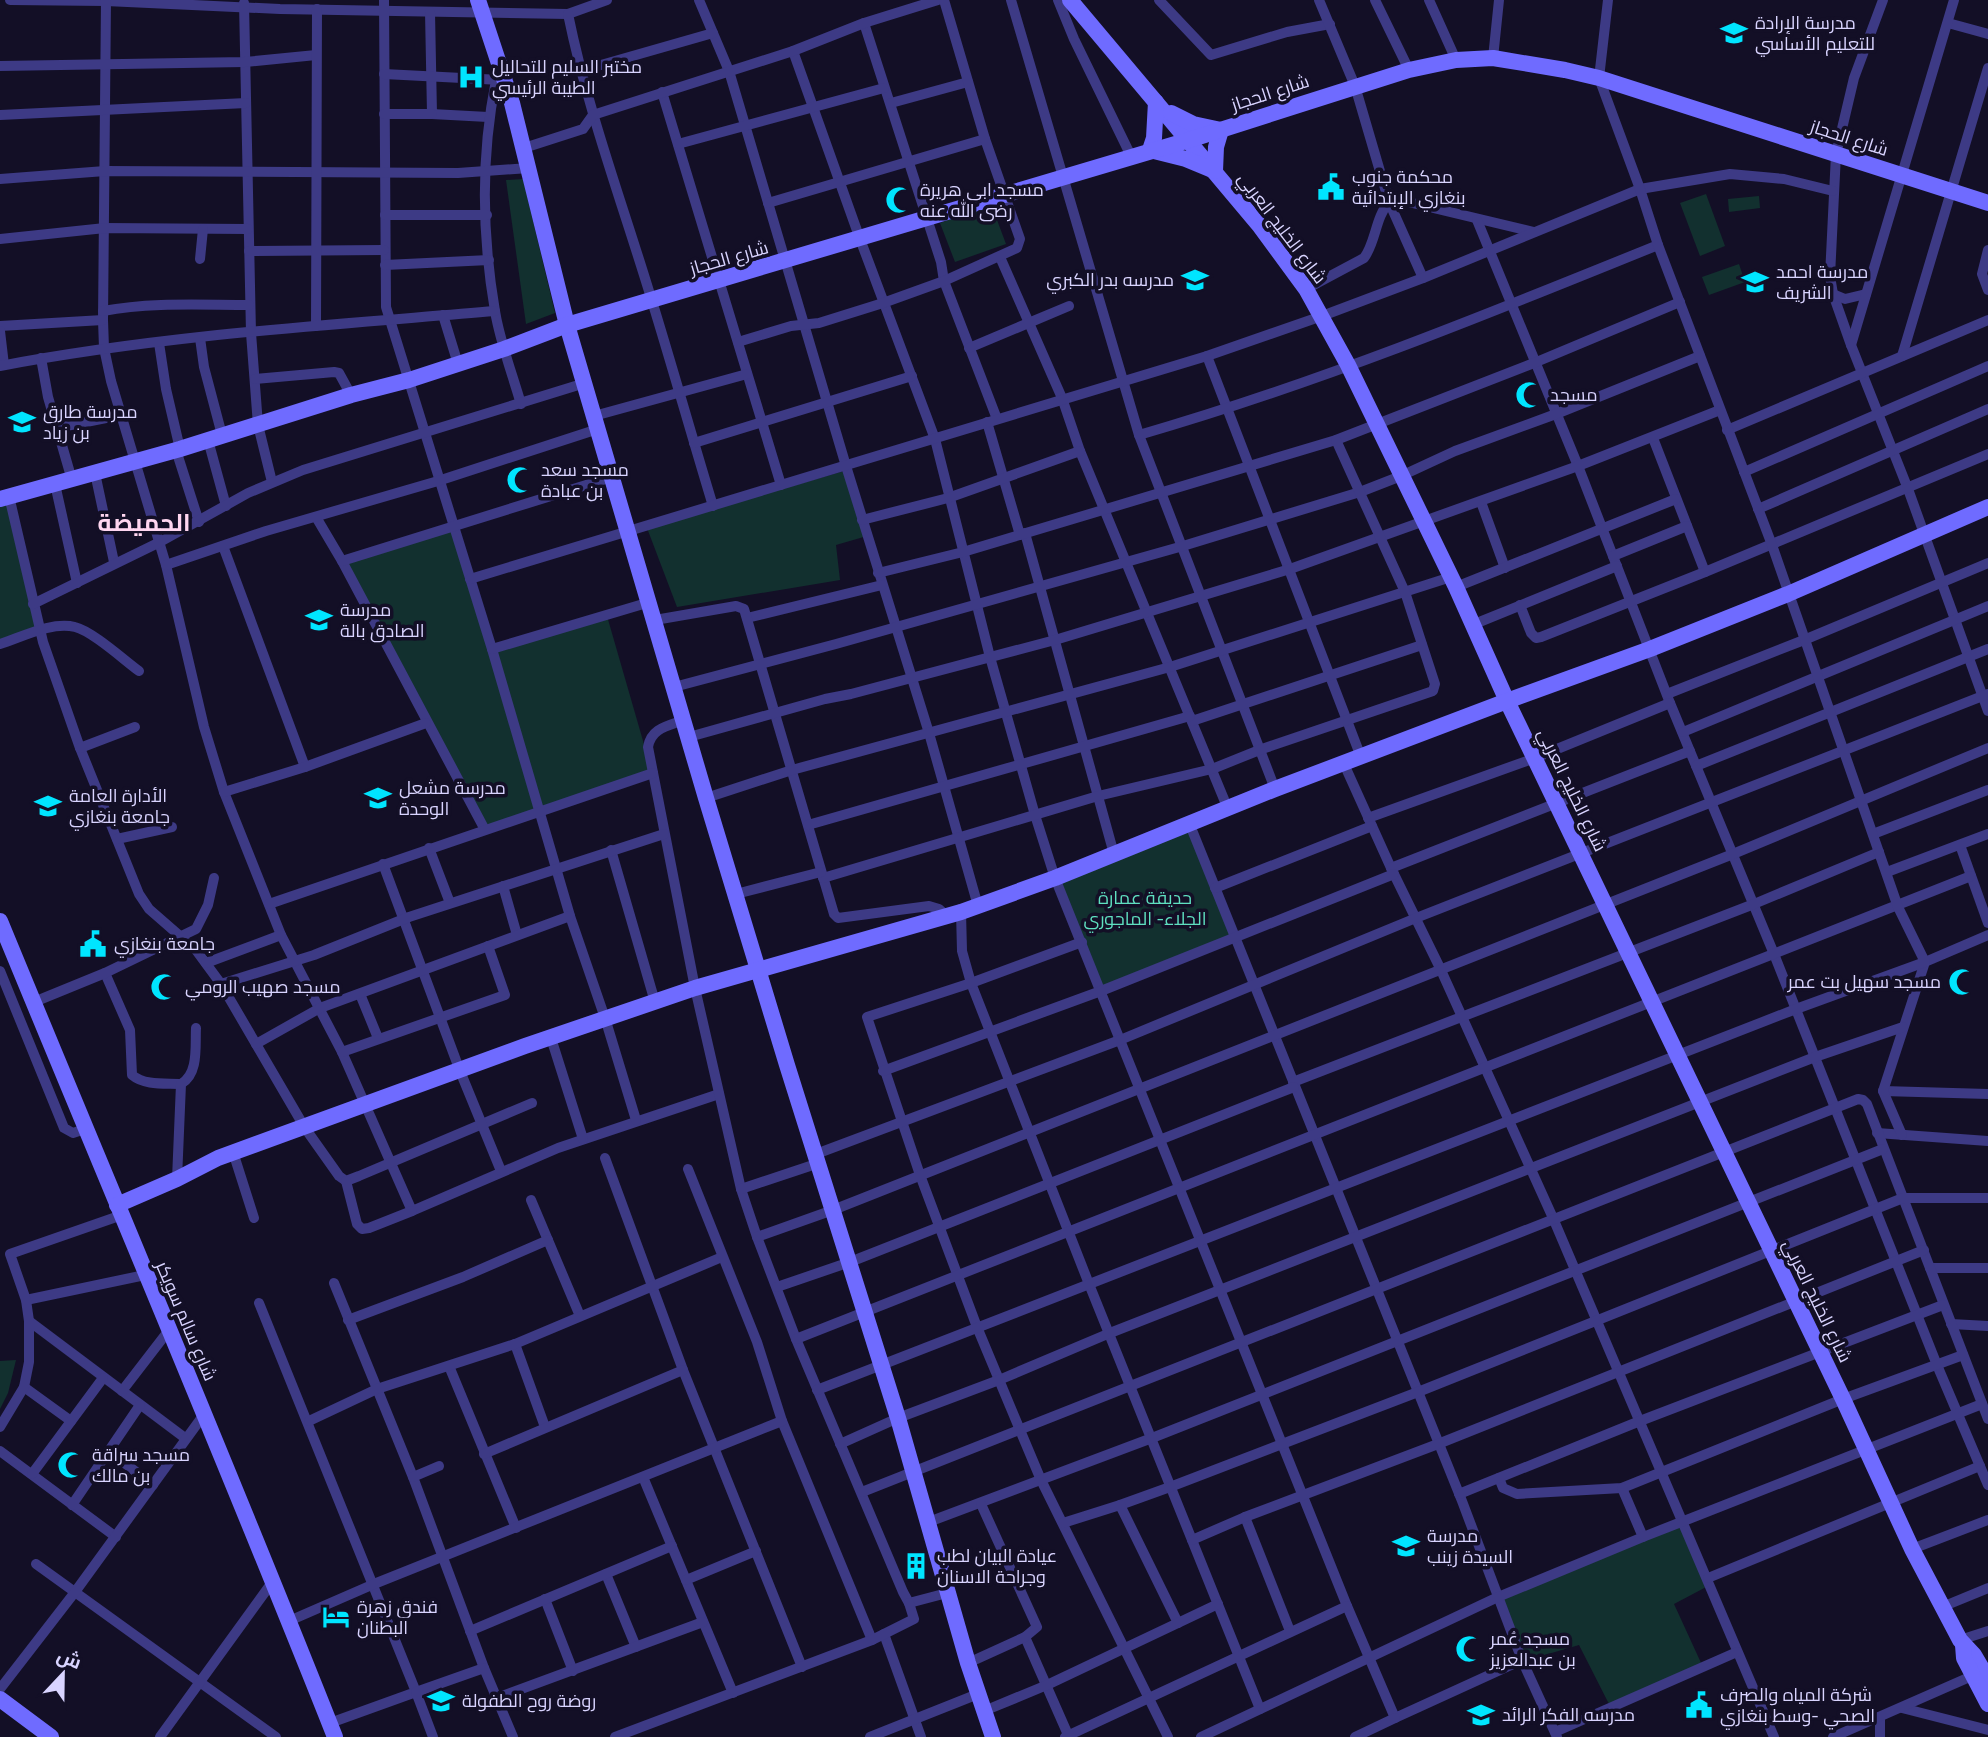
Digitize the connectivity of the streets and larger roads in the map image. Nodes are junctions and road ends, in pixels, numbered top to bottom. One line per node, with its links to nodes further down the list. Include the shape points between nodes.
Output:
1 (10, 0): 2 (street)
2 (106, 0): 18 (street); 34 (street)
3 (607, 0): 23 (street)
4 (699, 0): 27 (street)
5 (938, 0): 24 (street)
6 (944, 0): 44 (street)
7 (1011, 0): 76 (street)
8 (1058, 0): 66 (street)
9 (1070, 0): 50 (street, شارع الخليج العربي)
10 (1159, 0): 26 (street, via 1211,55)
11 (1319, 0): 26 (street)
12 (1376, 0): 37 (street)
13 (1429, 0): 32 (street)
14 (1499, 0): 31 (street)
15 (1608, 0): 42 (street)
16 (1883, 0): 65 (street, via 1854,78)
17 (1954, 0): 25 (street)
18 (244, 4): 21 (street); 33 (street)
19 (384, 5): 21 (street); 22 (street); 40 (street)
20 (480, 5): 22 (street); 23 (street); 43 (street)
21 (317, 9): 30 (street)
22 (430, 12): 41 (street)
23 (568, 14): 38 (street)
24 (864, 23): 29 (street); 46 (street)
25 (1948, 23): 28 (street); 75 (street)
26 (1330, 24): 45 (street)
27 (713, 33): 38 (street); 39 (street)
28 (1988, 34)
29 (793, 51): 39 (street); 51 (street)
30 (316, 55): 33 (street); 72 (street)
31 (1493, 58): 32 (street, شارع الحجاز); 42 (street, شارع الحجاز)
32 (1455, 60): 37 (street, شارع الحجاز)
33 (245, 62): 34 (street); 48 (street)
34 (106, 65): 35 (street); 52 (street)
35 (0, 66)
36 (1988, 68): 81 (street)
37 (1409, 69): 45 (street, شارع الحجاز)
38 (580, 71): 56 (street)
39 (729, 71): 47 (street); 58 (street)
40 (384, 74): 41 (street); 53 (street)
41 (431, 76): 43 (street); 54 (street)
42 (1599, 78): 65 (street, شارع الحجاز); 79 (street)
43 (500, 80): 57 (street); 63 (street)
44 (968, 82): 49 (street); 60 (street)
45 (1355, 86): 59 (street, شارع الحجاز); 83 (street)
46 (884, 88): 49 (street); 51 (street)
47 (662, 92): 56 (street); 62 (street)
48 (246, 103): 52 (street); 71 (street)
49 (891, 103): 67 (street)
50 (1161, 106): 59 (street, via 1194,124); 61 (street, شارع الخليج العربي); 64 (street)
51 (813, 107): 58 (street); 78 (street)
52 (106, 108): 55 (street); 69 (street)
53 (384, 114): 54 (street); 73 (street)
54 (432, 114): 57 (street)
55 (0, 115)
56 (593, 115): 63 (street, via 583,129); 115 (street)
57 (488, 117): 74 (street)
58 (746, 126): 62 (street); 84 (street)
59 (1222, 130): 61 (street, شارع الحجاز); 70 (street)
60 (985, 139): 67 (street); 82 (street)
61 (1189, 140): 64 (street, شارع الحجاز); 70 (street, شارع الخليج العربي)
62 (678, 144): 109 (street)
63 (524, 148): 68 (street)
64 (1150, 150): 66 (street, شارع الحجاز); 70 (street)
65 (1836, 154): 75 (street, شارع الحجاز); 80 (street)
66 (1131, 156): 76 (street, شارع الحجاز)
67 (908, 160): 78 (street); 88 (street)
68 (528, 168): 74 (street); 128 (street)
69 (105, 171): 71 (street); 77 (street); 90 (street)
70 (1215, 171): 111 (street, شارع الخليج العربي)
71 (248, 172): 72 (street); 92 (street)
72 (316, 173): 73 (street); 97 (street)
73 (384, 173): 74 (street); 86 (street)
74 (484, 173): 87 (street)
75 (1902, 176): 81 (street, شارع الحجاز); 114 (street)
76 (1062, 178): 82 (street, شارع الحجاز); 155 (street)
77 (0, 179)
78 (840, 182): 84 (street); 95 (street)
79 (1640, 189): 80 (street, via 1730,174 1784,179); 93 (street); 96 (street)
80 (1833, 191): 113 (street, via 1829,256)
81 (1953, 192): 85 (street, شارع الحجاز); 143 (street)
82 (1005, 194): 88 (street, شارع الحجاز); 102 (street, via 1019,244)
83 (1389, 202): 89 (street, via 1404,201); 108 (street); 111 (street, via 1364,258)
84 (768, 203): 105 (street)
85 (1988, 203)
86 (385, 215): 87 (street); 98 (street)
87 (487, 215): 104 (street)
88 (925, 217): 95 (street, شارع الحجاز); 110 (street)
89 (1477, 220): 93 (street); 101 (street)
90 (105, 228): 91 (street); 94 (street); 122 (street)
91 (203, 229): 92 (street); 103 (street)
92 (248, 229): 100 (street)
93 (1534, 232): 101 (street)
94 (0, 239)
95 (860, 239): 105 (street, شارع الحجاز); 117 (street)
96 (1658, 245): 116 (street); 118 (street)
97 (315, 250): 98 (street); 100 (street); 131 (street)
98 (384, 250): 106 (street)
99 (1988, 250): 107 (street)
100 (249, 251): 119 (street)
101 (1489, 251): 108 (street); 118 (street)
102 (1000, 257): 110 (street); 127 (street)
103 (200, 260)
104 (489, 260): 106 (street); 121 (street)
105 (786, 261): 109 (street, شارع الحجاز); 129 (street)
106 (385, 265): 125 (street)
107 (1985, 276): 112 (street)
108 (1423, 278): 124 (street)
109 (719, 281): 115 (street, شارع الحجاز); 135 (street)
110 (944, 281): 117 (street); 139 (street)
111 (1306, 289): 124 (street, شارع الخليج العربي)
112 (1988, 290)
113 (1833, 294): 114 (street, via 1845,299); 137 (street)
114 (1866, 294): 137 (street)
115 (652, 301): 128 (street, شارع الحجاز); 157 (street)
116 (1680, 302): 142 (street); 145 (street)
117 (883, 303): 129 (street); 152 (street)
118 (1512, 304): 145 (street); 147 (street)
119 (249, 305): 122 (street, via 127,306); 133 (street)
120 (1069, 306): 127 (street)
121 (495, 311): 123 (street); 140 (street)
122 (103, 315): 130 (street); 138 (street)
123 (443, 316): 125 (street); 146 (street)
124 (1322, 316): 141 (street); 147 (street, شارع الخليج العربي)
125 (390, 320): 131 (street); 154 (street)
126 (1988, 320): 143 (street)
127 (1029, 323): 139 (street); 159 (street)
128 (568, 325): 140 (street, شارع الحجاز); 156 (street)
129 (806, 325): 135 (street); 160 (street)
130 (0, 326)
131 (316, 326): 133 (street)
132 (0, 331): 148 (street)
133 (250, 333): 134 (street); 153 (street)
134 (200, 338): 136 (street); 177 (street)
135 (738, 342): 151 (street)
136 (159, 343): 138 (street); 182 (street)
137 (1851, 345): 150 (street)
138 (104, 348): 144 (street); 166 (street)
139 (969, 348): 168 (street)
140 (505, 349): 146 (street, شارع الحجاز); 161 (street)
141 (1207, 356): 155 (street); 163 (street)
142 (1700, 356): 164 (street); 165 (street)
143 (1902, 356): 150 (street)
144 (41, 358): 148 (street); 173 (street)
145 (1534, 363): 165 (street); 171 (street)
146 (458, 364): 154 (street, شارع الحجاز)
147 (1348, 365): 163 (street); 171 (street, شارع الخليج العربي)
148 (2, 366)
149 (1988, 366): 167 (street)
150 (1862, 373): 167 (street); 174 (street)
151 (747, 374): 157 (street); 170 (street)
152 (912, 376): 160 (street); 179 (street)
153 (255, 379): 158 (street, via 340,373); 172 (street)
154 (410, 380): 158 (street, شارع الحجاز); 175 (street)
155 (1122, 380): 159 (street); 176 (street)
156 (585, 383): 161 (street); 169 (street)
157 (680, 393): 169 (street); 181 (street)
158 (351, 395): 172 (street, شارع الحجاز)
159 (1062, 398): 168 (street); 183 (street)
160 (827, 403): 170 (street); 187 (street)
161 (521, 404): 175 (street)
162 (1988, 409): 184 (street)
163 (1228, 410): 176 (street); 189 (street)
164 (1720, 410): 174 (street); 178 (street)
165 (1556, 414): 188 (street); 192 (street)
166 (121, 415): 173 (street); 186 (street)
167 (1878, 415): 184 (street); 190 (street)
168 (992, 421): 179 (street); 194 (street)
169 (596, 422): 193 (street); 196 (street)
170 (762, 423): 181 (street); 199 (street)
171 (1377, 424): 180 (street); 192 (street, شارع الخليج العربي)
172 (258, 425): 177 (street, شارع الحجاز); 197 (street)
173 (56, 428): 195 (street)
174 (1727, 430): 190 (street)
175 (426, 433): 196 (street); 197 (street)
176 (1139, 435): 201 (street)
177 (215, 438): 182 (street, شارع الحجاز); 207 (street)
178 (1653, 438): 188 (street); 205 (street)
179 (935, 439): 187 (street); 204 (street)
180 (1336, 440): 189 (street); 202 (street)
181 (694, 443): 208 (street)
182 (178, 449): 186 (street, شارع الحجاز); 215 (street)
183 (1080, 451): 194 (street); 210 (street)
184 (1893, 451): 200 (street); 211 (street)
185 (1988, 454): 200 (street)
186 (136, 462): 191 (street, شارع الحجاز); 224 (street)
187 (846, 466): 199 (street); 213 (street)
188 (1578, 466): 206 (street); 219 (street)
189 (1249, 467): 201 (street); 214 (street)
190 (1744, 472): 211 (street)
191 (95, 474): 195 (street, شارع الحجاز); 231 (street)
192 (1401, 476): 202 (street); 216 (street, شارع الخليج العربي)
193 (612, 477): 218 (street); 220 (street)
194 (1003, 478): 204 (street); 221 (street)
195 (72, 480): 198 (street, شارع الحجاز)
196 (438, 481): 212 (street); 218 (street)
197 (272, 482): 207 (street)
198 (55, 484): 203 (street, شارع الحجاز); 242 (street)
199 (781, 485): 208 (street)
200 (1908, 489): 222 (street); 225 (street)
201 (1161, 492): 210 (street); 227 (street)
202 (1360, 492): 214 (street); 223 (street)
203 (4, 498): 250 (street)
204 (948, 498): 213 (street); 228 (street)
205 (1676, 499): 217 (street); 219 (street)
206 (1481, 502): 216 (street); 235 (street)
207 (226, 506): 215 (street)
208 (713, 506): 220 (street)
209 (1988, 507): 222 (street)
210 (1104, 508): 221 (street); 232 (street)
211 (1758, 509): 225 (street)
212 (316, 517): 226 (street); 229 (street)
213 (862, 520): 238 (street)
214 (1269, 520): 227 (street); 236 (street)
215 (199, 522): 224 (street)
216 (1424, 522): 223 (street); 240 (street, شارع الخليج العربي)
217 (1687, 526): 230 (street); 237 (street)
218 (453, 527): 229 (street); 239 (street)
219 (1603, 529): 230 (street); 235 (street)
220 (628, 531): 239 (street); 249 (street)
221 (1023, 534): 228 (street); 244 (street)
222 (1925, 534): 241 (street); 246 (street)
223 (1381, 538): 236 (street); 245 (street)
224 (160, 542): 231 (street); 234 (street)
225 (1772, 545): 237 (street); 246 (street)
226 (223, 546): 234 (street); 307 (street)
227 (1183, 546): 232 (street); 247 (street)
228 (963, 552): 238 (street); 251 (street)
229 (342, 561): 291 (street)
230 (1615, 561): 248 (street); 252 (street)
231 (114, 562): 242 (street)
232 (1126, 562): 244 (street); 254 (street)
233 (1988, 563): 241 (street)
234 (166, 565): 314 (street)
235 (1505, 568): 240 (street)
236 (1290, 569): 247 (street); 258 (street)
237 (1705, 572): 248 (street)
238 (878, 573): 243 (street)
239 (470, 579): 266 (street)
240 (1454, 582): 245 (street); 259 (street, شارع الخليج العربي)
241 (1941, 582): 257 (street); 263 (street)
242 (77, 583): 250 (street)
243 (882, 584): 255 (street); 260 (street)
244 (1039, 587): 251 (street); 262 (street)
245 (1405, 592): 258 (street); 265 (street)
246 (1788, 594): 263 (street); 267 (street)
247 (1202, 596): 254 (street); 269 (street)
248 (1630, 602): 252 (street, via 1536,638); 267 (street)
249 (650, 603): 256 (street); 266 (street)
250 (33, 604): 261 (street)
251 (977, 604): 260 (street); 270 (street)
252 (1520, 605): 259 (street)
253 (1988, 606): 257 (street)
254 (1147, 612): 262 (street); 273 (street)
255 (747, 618): 256 (street, via 744,609 736,606); 272 (street)
256 (655, 620): 278 (street)
257 (1954, 621): 271 (street); 277 (street)
258 (1308, 622): 269 (street); 275 (street)
259 (1472, 625): 282 (street, شارع الخليج العربي)
260 (895, 627): 272 (street); 276 (street)
261 (39, 631): 264 (street); 274 (street, via 64,626 84,630); 297 (street)
262 (1055, 640): 270 (street); 279 (street)
263 (1804, 640): 277 (street); 281 (street)
264 (0, 644)
265 (1422, 645): 275 (street); 290 (street, via 1435,684 1433,691)
266 (492, 649): 321 (street)
267 (1650, 649): 281 (street); 282 (street)
268 (1988, 649): 271 (street)
269 (1223, 650): 273 (street); 283 (street)
270 (990, 657): 276 (street); 285 (street)
271 (1968, 657): 280 (street); 286 (street)
272 (759, 665): 278 (street); 287 (street)
273 (1170, 667): 279 (street); 288 (street)
274 (139, 671)
275 (1329, 674): 283 (street); 290 (street)
276 (910, 678): 287 (street); 294 (street)
277 (1817, 678): 286 (street); 293 (street)
278 (674, 687): 289 (street)
279 (1069, 694): 285 (street); 296 (street)
280 (1985, 695): 284 (street); 300 (street)
281 (1669, 698): 293 (street); 303 (street)
282 (1507, 701): 302 (street); 303 (street, شارع الخليج العربي)
283 (1244, 704): 288 (street); 299 (street)
284 (1988, 711)
285 (1005, 712): 294 (street); 305 (street)
286 (1830, 712): 300 (street); 306 (street)
287 (775, 713): 295 (street); 309 (street)
288 (1191, 718): 296 (street); 308 (street)
289 (684, 720): 295 (street); 310 (street, via 652,734 648,747)
290 (1348, 722): 299 (street); 302 (street)
291 (426, 723): 307 (street); 327 (street)
292 (135, 727): 297 (street)
293 (1683, 732): 301 (street)
294 (929, 733): 309 (street); 311 (street)
295 (690, 737): 316 (street)
296 (1083, 747): 305 (street); 315 (street)
297 (80, 748): 332 (street)
298 (1988, 748): 317 (street)
299 (1262, 749): 308 (street); 312 (street)
300 (1844, 750): 317 (street); 319 (street)
301 (1690, 751): 306 (street); 318 (street)
302 (1361, 757): 304 (street)
303 (1535, 758): 318 (street, شارع الخليج العربي); 323 (street)
304 (1344, 764): 312 (street); 323 (street)
305 (1020, 765): 311 (street); 322 (street)
306 (1696, 766): 319 (street)
307 (305, 767): 314 (street)
308 (1212, 769): 315 (street); 320 (street)
309 (792, 771): 316 (street); 324 (street)
310 (653, 773): 321 (street); 328 (street)
311 (943, 788): 324 (street); 331 (street)
312 (1275, 789): 320 (street)
313 (1988, 790): 329 (street)
314 (224, 792): 353 (street)
315 (1098, 796): 322 (street); 338 (street)
316 (706, 798): 350 (street)
317 (1862, 799): 329 (street); 339 (street)
318 (1557, 804): 337 (street, شارع الخليج العربي); 342 (street)
319 (1712, 804): 337 (street); 339 (street)
320 (1228, 808): 325 (street)
321 (541, 811): 327 (street); 341 (street)
322 (1035, 815): 331 (street); 347 (street)
323 (1370, 822): 342 (street); 349 (street)
324 (808, 825): 344 (street)
325 (1190, 825): 338 (street); 349 (street)
326 (172, 827): 332 (street)
327 (484, 828): 334 (street)
328 (664, 834): 335 (street); 383 (street)
329 (1873, 834): 336 (street)
330 (1988, 834): 333 (street)
331 (958, 838): 344 (street); 355 (street)
332 (117, 839): 366 (street, via 144,902)
333 (1960, 845): 343 (street); 345 (street)
334 (429, 848): 340 (street); 351 (street)
335 (611, 850): 341 (street); 387 (street)
336 (1879, 852): 343 (street); 354 (street)
337 (1580, 853): 352 (street, شارع الخليج العربي); 359 (street)
338 (1114, 854): 347 (street)
339 (1733, 854): 352 (street); 354 (street)
340 (383, 864): 353 (street); 360 (street)
341 (555, 868): 348 (street); 358 (street)
342 (1392, 871): 359 (street); 367 (street)
343 (1887, 872): 356 (street)
344 (822, 875): 350 (street); 357 (street, via 838,918 929,906)
345 (1971, 876): 356 (street); 362 (street)
346 (214, 878): 366 (street, via 202,920)
347 (1055, 878): 355 (street); 368 (street)
348 (503, 886): 351 (street); 364 (street)
349 (1215, 888): 367 (street)
350 (736, 894): 377 (street)
351 (450, 903): 360 (street)
352 (1605, 903): 370 (street, شارع الخليج العربي); 375 (street)
353 (269, 904): 363 (street)
354 (1754, 904): 370 (street); 371 (street)
355 (978, 906): 357 (street)
356 (1898, 907): 371 (street); 373 (street)
357 (954, 914): 377 (street); 380 (street)
358 (570, 916): 364 (street); 393 (street)
359 (1416, 918): 375 (street); 382 (street)
360 (402, 919): 372 (street); 376 (street)
361 (0, 921): 386 (street, شارع سالم سويكر)
362 (1988, 923)
363 (281, 935): 372 (street); 374 (street)
364 (517, 935): 369 (street)
365 (1988, 935): 373 (street)
366 (180, 937): 374 (street); 379 (street)
367 (1235, 938): 382 (street); 384 (street)
368 (1082, 942): 380 (street); 384 (street)
369 (488, 946): 376 (street); 391 (street, via 505,995)
370 (1628, 953): 388 (street, شارع الخليج العربي); 392 (street)
371 (1774, 954): 388 (street); 390 (street)
372 (294, 962): 381 (street); 389 (street)
373 (1925, 962): 390 (street); 394 (street)
374 (206, 963): 381 (street)
375 (1440, 968): 392 (street); 397 (street)
376 (423, 970): 385 (street); 391 (street)
377 (758, 970): 383 (street); 436 (street)
378 (0, 971): 424 (street, via 64,1128 73,1133)
379 (105, 973): 386 (street); 409 (street, via 130,1030 132,1075 148,1082)
380 (971, 983): 396 (street); 407 (street, via 867,1017)
381 (221, 984): 401 (street)
382 (1254, 986): 397 (street); 400 (street)
383 (695, 988): 387 (street); 413 (street)
384 (1101, 991): 396 (street); 400 (street)
385 (360, 994): 389 (street); 398 (street)
386 (34, 1002): 424 (street, شارع سالم سويكر)
387 (655, 1002): 393 (street)
388 (1652, 1002): 403 (street, شارع الخليج العربي); 405 (street)
389 (320, 1008): 401 (street); 402 (street)
390 (1796, 1009): 403 (street); 404 (street)
391 (441, 1017): 398 (street); 406 (street)
392 (1462, 1017): 405 (street); 410 (street)
393 (606, 1018): 399 (street); 419 (street)
394 (1903, 1027): 404 (street); 412 (street)
395 (196, 1028): 409 (street, via 192,1072)
396 (991, 1032): 407 (street); 408 (street)
397 (1275, 1035): 410 (street); 411 (street)
398 (378, 1038): 402 (street)
399 (551, 1038): 406 (street); 429 (street)
400 (1120, 1040): 408 (street); 411 (street)
401 (256, 1044): 423 (street)
402 (342, 1052): 416 (street)
403 (1678, 1055): 415 (street, شارع الخليج العربي); 420 (street)
404 (1815, 1057): 415 (street); 418 (street)
405 (1485, 1068): 420 (street); 428 (street)
406 (460, 1070): 416 (street); 422 (street)
407 (883, 1071): 421 (street)
408 (1009, 1081): 421 (street); 425 (street)
409 (181, 1084): 443 (street)
410 (1294, 1084): 428 (street); 430 (street)
411 (1140, 1089): 425 (street); 430 (street)
412 (1883, 1091): 414 (street); 427 (street)
413 (719, 1094): 419 (street); 448 (street)
414 (1988, 1094)
415 (1700, 1102): 434 (street, شارع الخليج العربي); 440 (street)
416 (366, 1103): 423 (street); 438 (street)
417 (532, 1103): 422 (street)
418 (1835, 1107): 426 (street, via 1863,1100); 434 (street); 437 (street)
419 (636, 1120): 429 (street)
420 (1509, 1120): 440 (street); 446 (street)
421 (901, 1124): 436 (street); 442 (street)
422 (481, 1125): 438 (street); 441 (street)
423 (305, 1128): 433 (street); 444 (street)
424 (85, 1129): 454 (street, شارع سالم سويكر)
425 (1029, 1132): 442 (street); 445 (street)
426 (1877, 1133): 427 (street); 432 (street)
427 (1902, 1135): 431 (street)
428 (1315, 1136): 446 (street); 447 (street)
429 (583, 1139): 441 (street)
430 (1160, 1140): 445 (street); 447 (street)
431 (1988, 1140)
432 (1883, 1149): 437 (street); 449 (street)
433 (233, 1152): 443 (street); 457 (street)
434 (1724, 1153): 452 (street, شارع الخليج العربي); 458 (street)
435 (605, 1158): 477 (street)
436 (818, 1158): 448 (street); 455 (street)
437 (1855, 1160): 452 (street); 453 (street)
438 (391, 1162): 444 (street); 456 (street)
439 (688, 1169): 467 (street)
440 (1531, 1169): 458 (street); 462 (street)
441 (501, 1171): 456 (street)
442 (919, 1175): 455 (street); 459 (street)
443 (177, 1179): 454 (street)
444 (346, 1181): 456 (street, via 362,1229)
445 (1050, 1183): 459 (street); 460 (street)
446 (1336, 1187): 462 (street); 464 (street)
447 (1181, 1188): 460 (street); 464 (street)
448 (741, 1189): 461 (street)
449 (1903, 1198): 450 (street); 453 (street); 465 (street)
450 (1988, 1198)
451 (531, 1200): 463 (street)
452 (1748, 1203): 466 (street, شارع الخليج العربي); 472 (street)
453 (1876, 1209): 466 (street); 469 (street)
454 (119, 1210): 473 (street, شارع سالم سويكر); 481 (street, via 10,1254)
455 (833, 1210): 461 (street); 468 (street)
456 (412, 1211)
457 (254, 1218)
458 (1553, 1219): 472 (street); 479 (street)
459 (939, 1225): 468 (street); 474 (street)
460 (1070, 1232): 474 (street); 476 (street)
461 (757, 1237): 478 (street)
462 (1356, 1238): 479 (street); 480 (street)
463 (548, 1240): 487 (street); 488 (street)
464 (1201, 1240): 476 (street); 480 (street)
465 (1924, 1250): 469 (street); 470 (street)
466 (1771, 1252): 482 (street, شارع الخليج العربي); 490 (street)
467 (722, 1257): 477 (street); 527 (street, via 757,1342)
468 (850, 1262): 478 (street); 485 (street)
469 (1896, 1262): 482 (street); 486 (street)
470 (1930, 1268): 471 (street); 484 (street)
471 (1988, 1268)
472 (1573, 1270): 490 (street); 497 (street)
473 (145, 1275): 481 (street); 494 (street, شارع سالم سويكر)
474 (959, 1277): 485 (street); 493 (street)
475 (334, 1283): 488 (street)
476 (1089, 1284): 493 (street); 495 (street)
477 (652, 1286): 487 (street); 505 (street)
478 (777, 1287): 496 (street)
479 (1375, 1288): 497 (street); 498 (street)
480 (1219, 1290): 495 (street); 498 (street)
481 (26, 1300): 489 (street)
482 (1794, 1300): 500 (street, شارع الخليج العربي); 506 (street)
483 (260, 1303): 525 (street)
484 (1943, 1305): 486 (street); 491 (street)
485 (865, 1312): 496 (street); 502 (street)
486 (1918, 1315): 500 (street); 504 (street)
487 (580, 1316): 499 (street)
488 (348, 1320): 513 (street)
489 (29, 1321): 507 (street); 511 (street)
490 (1597, 1321): 506 (street); 516 (street)
491 (1951, 1324): 492 (street); 501 (street)
492 (1988, 1326)
493 (977, 1327): 502 (street); 508 (street)
494 (169, 1330): 515 (street); 521 (street, شارع سالم سويكر)
495 (1110, 1333): 508 (street); 512 (street)
496 (796, 1339): 514 (street)
497 (1397, 1341): 516 (street); 517 (street)
498 (1243, 1343): 512 (street); 517 (street)
499 (515, 1344): 503 (street); 530 (street)
500 (1819, 1353): 518 (street, شارع الخليج العربي); 528 (street)
501 (1963, 1355): 504 (street); 509 (street)
502 (881, 1364): 514 (street); 523 (street)
503 (449, 1366): 513 (street); 541 (street)
504 (1937, 1366): 518 (street); 522 (street)
505 (683, 1370): 530 (street); 537 (street)
506 (1618, 1371): 528 (street); 536 (street)
507 (103, 1378): 515 (street); 526 (street)
508 (999, 1380): 523 (street); 531 (street)
509 (1975, 1384): 510 (street); 519 (street)
510 (1988, 1384)
511 (24, 1387): 526 (street); 529 (street)
512 (1131, 1387): 531 (street); 533 (street)
513 (377, 1390): 525 (street); 547 (street)
514 (817, 1390): 534 (street)
515 (122, 1391): 520 (street)
516 (1418, 1392): 535 (street); 536 (street)
517 (1263, 1393): 533 (street); 535 (street)
518 (1843, 1399): 538 (street, شارع الخليج العربي); 544 (street)
519 (1982, 1404): 522 (street); 524 (street)
520 (140, 1405): 532 (street); 540 (street)
521 (205, 1413): 532 (street); 579 (street, شارع سالم سويكر)
522 (1957, 1415): 538 (street); 543 (street)
523 (898, 1418): 534 (street); 545 (street)
524 (1988, 1419)
525 (309, 1420): 580 (street)
526 (71, 1421): 546 (street)
527 (782, 1421): 537 (street); 598 (street)
528 (1640, 1421): 544 (street); 549 (street)
529 (0, 1427)
530 (545, 1427): 541 (street)
531 (1020, 1430): 545 (street); 550 (street)
532 (185, 1438): 551 (street)
533 (1152, 1438): 550 (street); 553 (street)
534 (840, 1444): 555 (street)
535 (1282, 1444): 553 (street); 557 (street)
536 (1438, 1444): 556 (street); 557 (street)
537 (716, 1448): 548 (street); 573 (street)
538 (1866, 1450): 559 (street, شارع الخليج العربي); 564 (street)
539 (0, 1451): 546 (street)
540 (109, 1451): 551 (street); 560 (street)
541 (484, 1454): 567 (street)
542 (439, 1466): 547 (street)
543 (1980, 1466): 552 (street); 559 (street)
544 (1661, 1472): 554 (street); 564 (street)
545 (912, 1473): 555 (street); 565 (street)
546 (32, 1474): 560 (street)
547 (413, 1477): 574 (street)
548 (643, 1477): 567 (street); 571 (street)
549 (1499, 1478): 554 (street, via 1507,1492 1517,1494); 556 (street)
550 (1041, 1480): 558 (street); 566 (street)
551 (153, 1485): 568 (street)
552 (1988, 1485)
553 (1170, 1488): 561 (street); 570 (street)
554 (1622, 1488): 569 (street)
555 (862, 1492): 586 (street)
556 (1459, 1494): 584 (street)
557 (1304, 1495): 562 (street); 588 (street)
558 (981, 1503): 565 (street); 597 (street, via 1036,1621 1035,1630)
559 (1892, 1503): 572 (street, شارع الخليج العربي); 577 (street)
560 (72, 1505): 568 (street)
561 (1120, 1505): 566 (street); 592 (street)
562 (1245, 1517): 570 (street); 594 (street)
563 (1988, 1520): 572 (street)
564 (1683, 1522): 569 (street); 577 (street)
565 (926, 1523): 583 (street)
566 (1063, 1524): 601 (street)
567 (516, 1528): 574 (street)
568 (116, 1537): 582 (street)
569 (1643, 1537): 584 (street)
570 (1192, 1540): 587 (street)
571 (672, 1546): 576 (street); 578 (street)
572 (1912, 1549): 589 (street, شارع الخليج العربي)
573 (756, 1551): 578 (street); 607 (street)
574 (441, 1558): 580 (street); 593 (street)
575 (36, 1564): 582 (street)
576 (606, 1574): 585 (street); 600 (street)
577 (1708, 1578): 602 (street)
578 (686, 1580): 591 (street)
579 (273, 1581): 590 (street, شارع سالم سويكر); 611 (street)
580 (374, 1584): 590 (street); 614 (street)
581 (1988, 1588): 589 (street)
582 (75, 1592): 611 (street); 613 (street)
583 (947, 1593): 586 (street); 606 (street)
584 (1498, 1597): 604 (street); 605 (street)
585 (545, 1599): 593 (street); 609 (street)
586 (909, 1603): 596 (street, via 914,1619)
587 (1218, 1604): 592 (street); 603 (street)
588 (1347, 1606): 594 (street); 604 (street)
589 (1942, 1607): 599 (street, شارع الخليج العربي)
590 (289, 1621): 627 (street, شارع سالم سويكر)
591 (703, 1622): 600 (street); 615 (street)
592 (1178, 1623): 601 (street)
593 (470, 1631): 608 (street)
594 (1290, 1632): 603 (street)
595 (1988, 1632): 599 (street)
596 (884, 1634): 598 (street); 626 (street)
597 (1025, 1637): 606 (street); 612 (street)
598 (872, 1640): 607 (street)
599 (1962, 1642): 610 (street, شارع الخليج العربي, via 1974,1655)
600 (636, 1647): 609 (street)
601 (1123, 1649): 612 (street); 618 (street)
602 (1737, 1652): 629 (street); 643 (street)
603 (1239, 1655): 618 (street); 622 (street)
604 (1369, 1658): 622 (street); 625 (street)
605 (1522, 1660): 625 (street); 629 (street)
606 (968, 1663): 616 (street)
607 (802, 1667): 615 (street)
608 (484, 1668): 614 (street); 617 (street)
609 (573, 1671): 617 (street)
610 (1980, 1678): 620 (street, شارع الخليج العربي); 621 (street)
611 (200, 1683): 631 (street); 632 (street)
612 (1047, 1685): 623 (street); 639 (street)
613 (0, 1689)
614 (416, 1692): 627 (street); 633 (street)
615 (733, 1693): 635 (street)
616 (978, 1694): 623 (street); 626 (street)
617 (497, 1698): 634 (street)
618 (1149, 1698): 639 (street); 640 (street)
619 (0, 1699): 630 (street)
620 (1988, 1704)
621 (1902, 1708): 624 (street); 628 (street)
622 (1260, 1709): 641 (street)
623 (984, 1711): 638 (street)
624 (1880, 1717): 644 (street); 645 (street)
625 (1395, 1718): 642 (street)
626 (916, 1720): 636 (street); 637 (street)
627 (332, 1730)
628 (1988, 1730)
629 (1556, 1735)
630 (51, 1737)
631 (160, 1737)
632 (276, 1737)
633 (433, 1737)
634 (513, 1737)
635 (615, 1737)
636 (870, 1737)
637 (921, 1737)
638 (993, 1737)
639 (1068, 1737)
640 (1168, 1737)
641 (1201, 1737)
642 (1354, 1737)
643 (1774, 1737)
644 (1833, 1737)
645 (1880, 1737)

